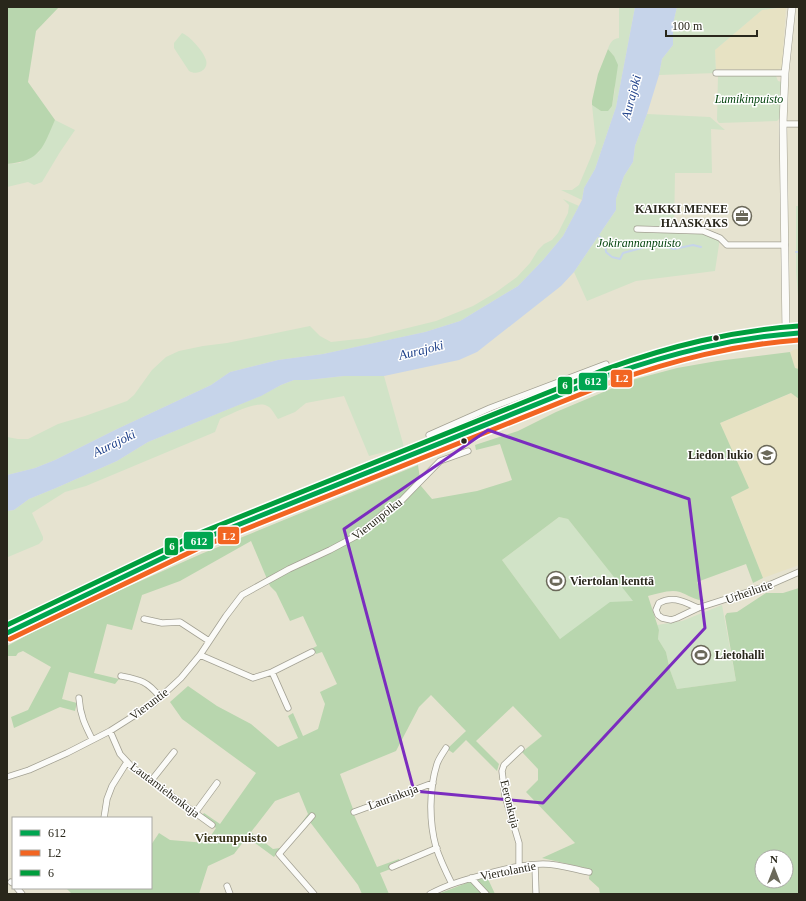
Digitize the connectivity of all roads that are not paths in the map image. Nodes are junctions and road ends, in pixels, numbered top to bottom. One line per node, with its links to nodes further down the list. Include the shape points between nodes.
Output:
1 (792, 7): 3 (street)
2 (716, 73): 3 (street)
3 (786, 73): 4 (street)
4 (783, 124): 5 (street); 7 (street)
5 (799, 124)
6 (638, 230): 7 (street, via 702,231 720,238 727,245)
7 (785, 246): 8 (street)
8 (786, 333): 9 (highway); 11 (highway, via 737,338 656,359 609,375)
9 (799, 333)
10 (606, 364): 11 (street, via 490,408 429,435)
11 (432, 446): 17 (highway, via 198,541)
12 (468, 450): 14 (street, Vierunpolku, via 440,461 402,500 360,534)
13 (799, 572): 15 (street, Urheilutie, via 767,586)
14 (256, 588): 18 (street, Vieruntie, via 242,595)
15 (698, 608): 15 (street, Urheilutie, via 674,599 659,603 656,610 658,616 671,620)
16 (144, 619): 18 (street, via 162,623 180,622)
17 (7, 632)
18 (209, 641): 20 (street, Vieruntie)
19 (312, 652): 21 (street)
20 (200, 655): 21 (street, via 253,678); 23 (street, Vieruntie, via 181,678)
21 (272, 672): 25 (street)
22 (121, 676): 23 (street, via 144,682)
23 (160, 697): 26 (street, Vieruntie)
24 (79, 698): 27 (street, via 83,721)
25 (288, 708)
26 (110, 731): 27 (street, Vieruntie); 31 (street, Lautamiehenkuja, via 120,754)
27 (92, 739): 32 (street, Vieruntie, via 67,753)
28 (446, 748): 35 (street, via 437,763)
29 (520, 749): 45 (street, Eeronkuja, via 504,765 502,771 505,796 519,843)
30 (174, 752): 33 (street)
31 (127, 762): 33 (street, Lautamiehenkuja); 40 (street, via 112,786)
32 (8, 777): 36 (street)
33 (151, 781): 38 (street, Lautamiehenkuja)
34 (217, 783): 38 (street)
35 (433, 783): 37 (street, Laurinkuja); 42 (street, via 432,817)
36 (7, 784)
37 (354, 812)
38 (195, 813): 41 (street, Lautamiehenkuja)
39 (312, 816): 51 (street, via 279,854)
40 (104, 817)
41 (212, 825)
42 (436, 848): 44 (street); 48 (street)
43 (535, 865): 45 (street, Viertolantie); 46 (street, Viertolantie); 54 (street)
44 (392, 866)
45 (519, 866): 47 (street, Viertolantie)
46 (589, 872)
47 (471, 878): 48 (street, Viertolantie); 53 (street)
48 (452, 884): 52 (street, Viertolantie)
49 (227, 886): 50 (street)
50 (230, 894)
51 (314, 894)
52 (430, 894)
53 (486, 894)
54 (536, 894)

